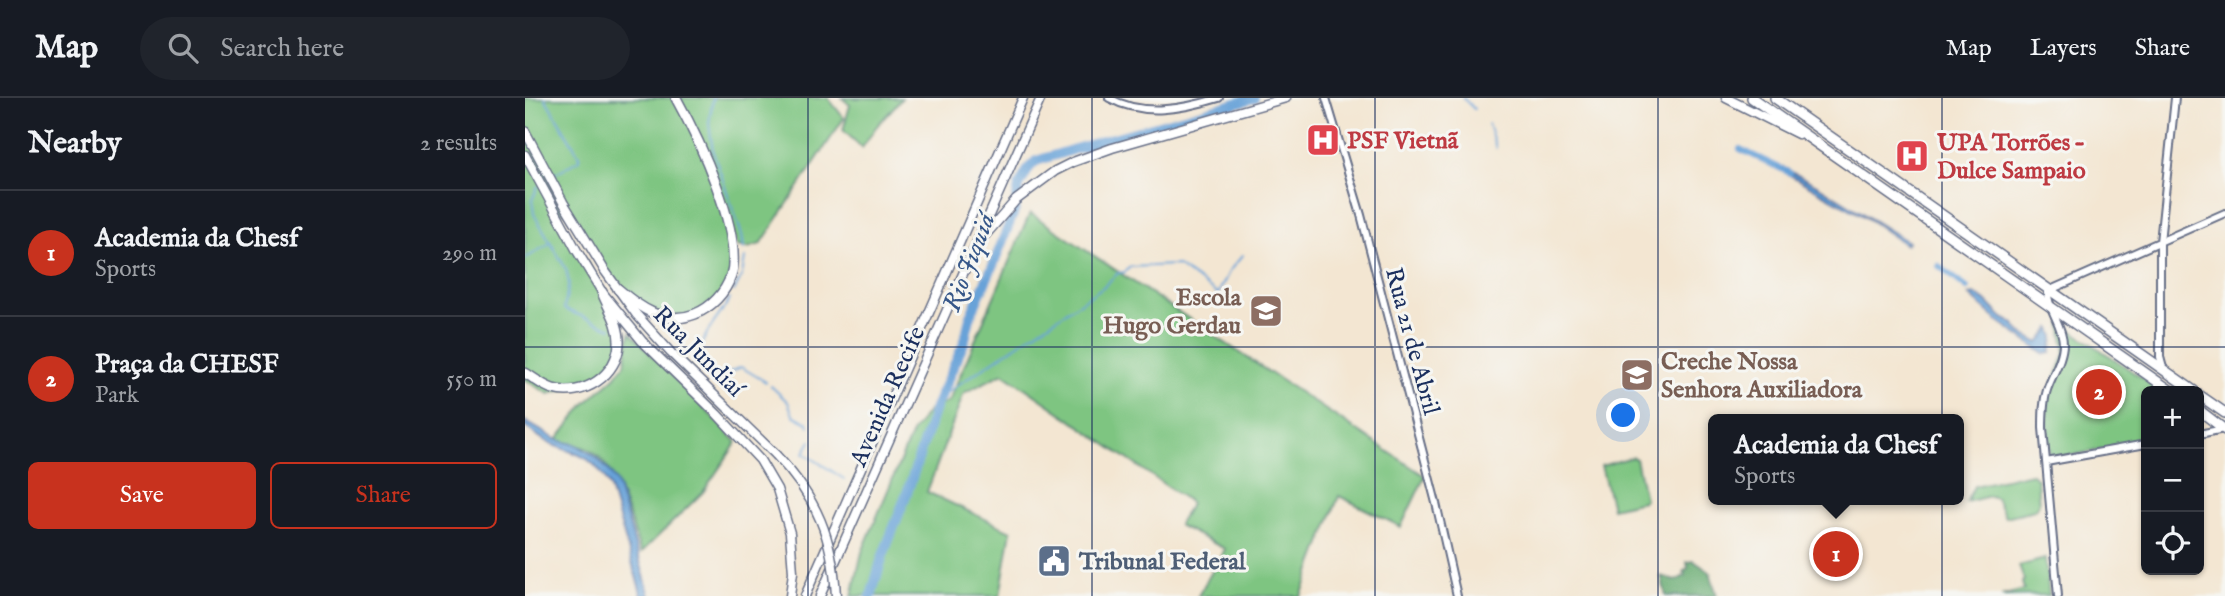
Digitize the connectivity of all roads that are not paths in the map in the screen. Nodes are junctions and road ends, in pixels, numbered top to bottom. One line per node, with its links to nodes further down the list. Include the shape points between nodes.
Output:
1 (676, 98): 18 (highway, via 717,192 732,251 731,274 714,303 683,317 649,313)
2 (1023, 98): 34 (main road, Avenida Recife)
3 (1041, 98): 17 (main road, Avenida Recife)
4 (1109, 98): 5 (street, via 1145,110 1165,110)
5 (1219, 98)
6 (1286, 98): 17 (main road, via 1073,162 1016,200)
7 (1326, 98): 37 (street, Rua 21 de Abril, via 1361,215)
8 (1726, 98): 13 (main road)
9 (1753, 98): 13 (highway)
10 (1775, 98): 19 (highway)
11 (2175, 98): 16 (street)
12 (525, 131): 18 (main road, Rua Jundiaí)
13 (1817, 144): 21 (highway)
14 (525, 155): 20 (main road, Rua Jundiaí)
15 (2225, 213): 16 (street)
16 (2159, 242): 19 (street); 22 (street)
17 (973, 251): 35 (main road, Avenida Recife)
18 (618, 289): 36 (main road, Rua Jundiaí, bridge, via 650,331 801,484 824,525)
19 (2047, 291): 21 (street); 22 (highway)
20 (602, 292): 23 (highway, via 619,340 615,359 604,375 587,387 570,391 548,387); 33 (main road, Rua Jundiaí, via 642,341 764,467 779,495 790,533)
21 (2051, 307): 24 (highway); 32 (street, via 2063,346 2043,405)
22 (2164, 370): 25 (highway)
23 (525, 373)
24 (2164, 386)
25 (2187, 386)
26 (2204, 398): 27 (highway)
27 (2225, 413)
28 (2204, 414): 29 (highway)
29 (2225, 429): 30 (street)
30 (2204, 434)
31 (2141, 445): 32 (street)
32 (2046, 462): 38 (street)
33 (790, 596)
34 (805, 596)
35 (820, 596)
36 (836, 596)
37 (1457, 596)
38 (2058, 596)

